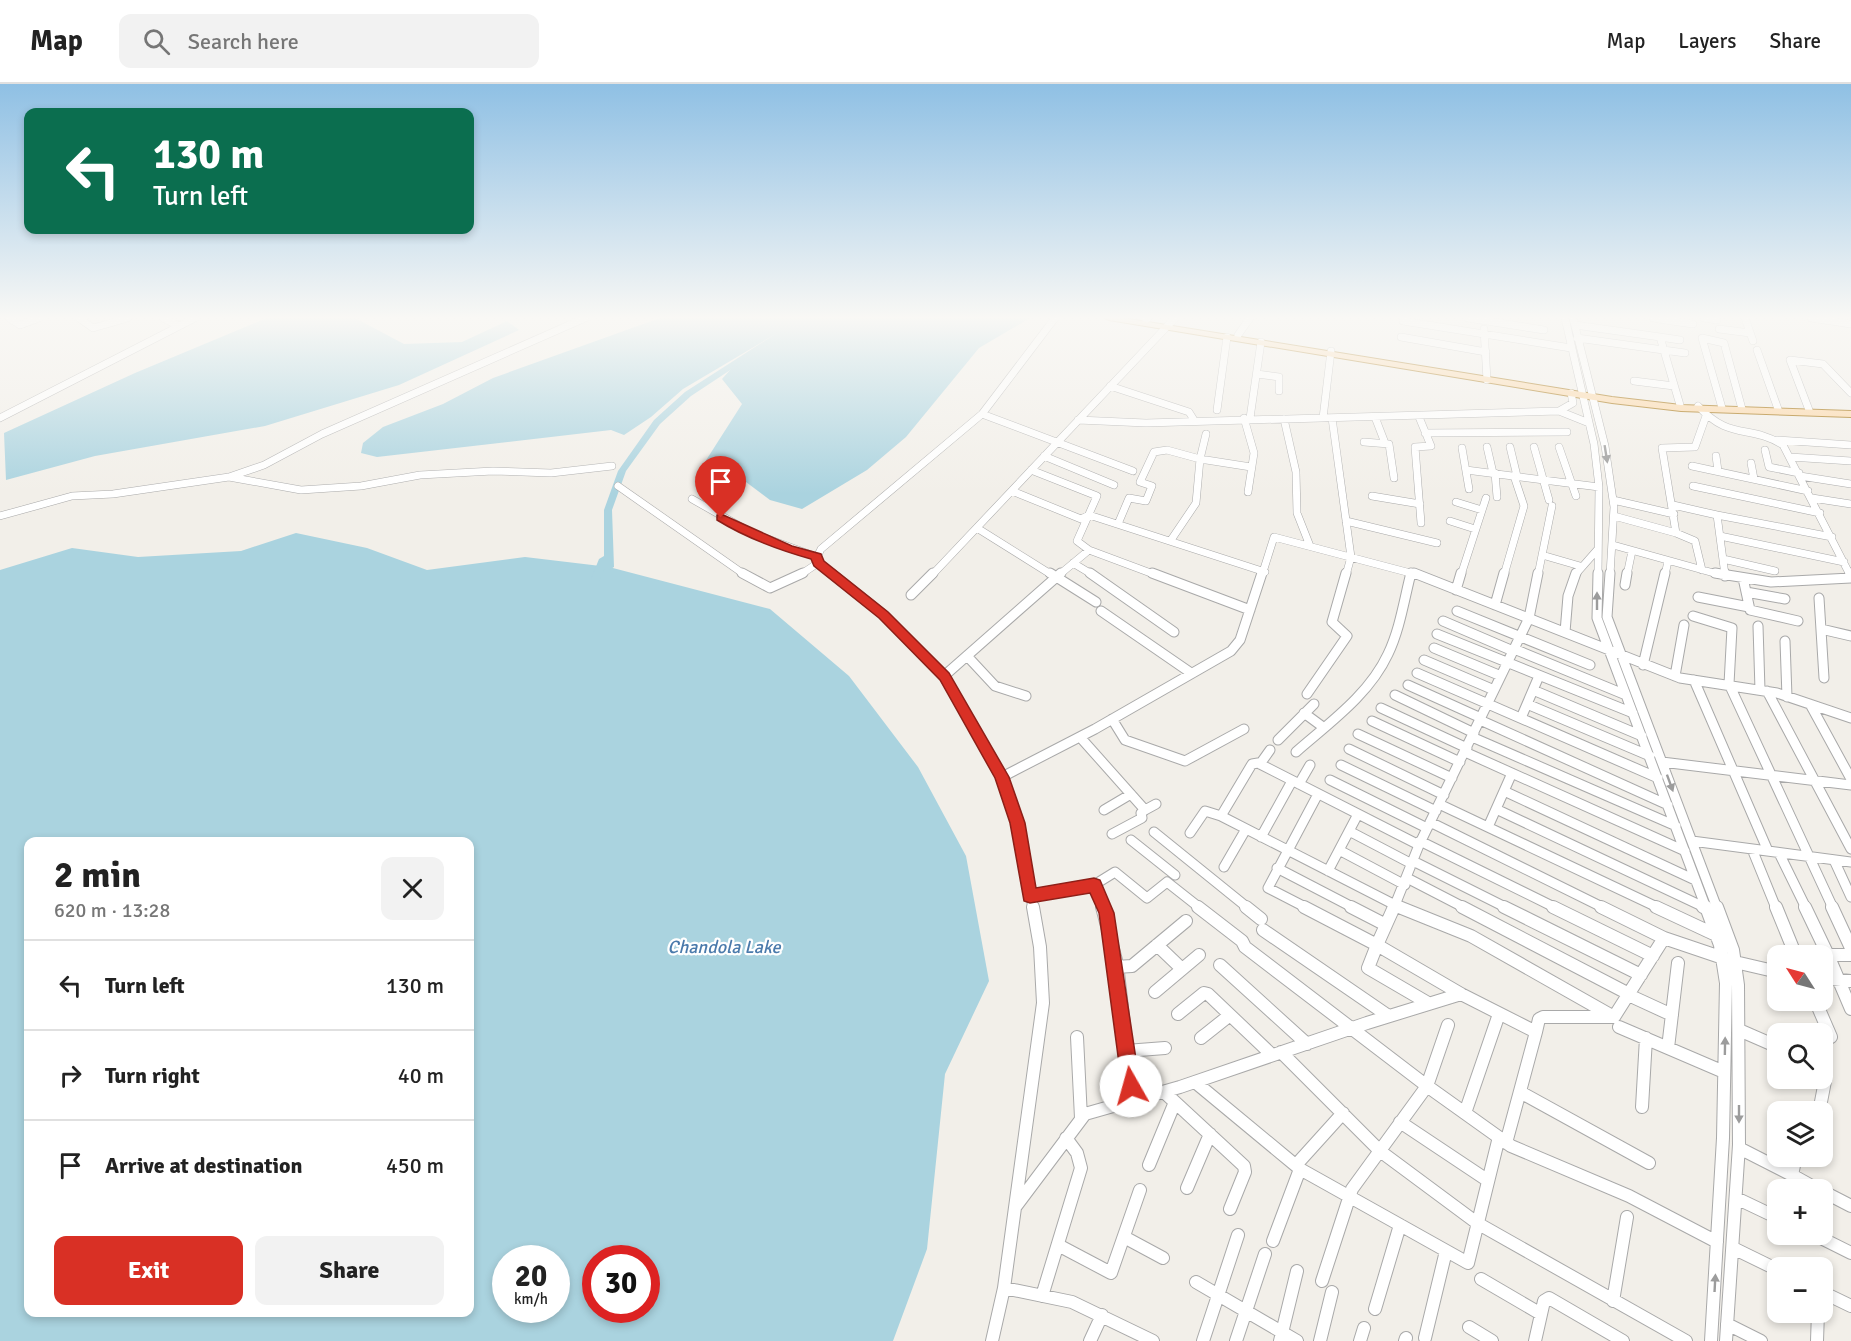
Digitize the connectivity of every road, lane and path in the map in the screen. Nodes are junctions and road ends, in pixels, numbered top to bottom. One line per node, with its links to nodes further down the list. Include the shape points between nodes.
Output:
1 (80, 377): 38 (street)
2 (453, 377): 77 (street, via 312,439 264,465)
3 (1010, 377): 35 (street)
4 (1119, 377): 20 (street)
5 (1222, 377): 30 (street)
6 (1256, 377): 39 (street)
7 (1277, 377): 22 (street)
8 (1330, 377): 41 (street)
9 (1479, 377): 18 (main road)
10 (1582, 377): 25 (street)
11 (1585, 377): 25 (street)
12 (1671, 377): 21 (street)
13 (1713, 377): 27 (street)
14 (1733, 377): 28 (street)
15 (1766, 377): 29 (street)
16 (1795, 377): 32 (street)
17 (1835, 377): 24 (street)
18 (1487, 378): 23 (main road); 25 (main road)
19 (1634, 381): 21 (street)
20 (1110, 386): 42 (street); 43 (street, via 1189,412)
21 (1674, 386): 26 (street)
22 (1279, 391)
23 (1571, 393): 25 (main road); 33 (street, via 1573,403)
24 (1851, 393)
25 (1588, 394): 26 (main road); 31 (main road); 44 (street); 96 (street, one-way to 96, via 1605,446)
26 (1680, 405): 31 (main road)
27 (1722, 408): 28 (main road); 31 (main road)
28 (1742, 409): 29 (main road)
29 (1778, 409): 32 (main road)
30 (1217, 410)
31 (1702, 410): 34 (main road); 48 (street, via 1720,428); 101 (street, via 1695,447 1662,448)
32 (1809, 410): 34 (main road)
33 (1559, 411): 37 (street); 44 (street)
34 (1851, 413)
35 (982, 414): 49 (street); 126 (street, via 821,549)
36 (1376, 417): 37 (street); 41 (street); 51 (street)
37 (1419, 417): 46 (street)
38 (0, 418)
39 (1247, 418): 40 (street); 43 (street); 67 (street, via 1254,453)
40 (1284, 418): 41 (street); 119 (street, via 1296,472 1297,513)
41 (1328, 418): 107 (street)
42 (1078, 420): 43 (street); 49 (street)
43 (1194, 420)
44 (1589, 423): 86 (street)
45 (1567, 432): 46 (street)
46 (1425, 433): 98 (street, via 1431,446 1415,447)
47 (1206, 434): 62 (street)
48 (1777, 440): 52 (street); 61 (street)
49 (1058, 441): 59 (street); 71 (street)
50 (1364, 442): 51 (street)
51 (1384, 443): 78 (street, via 1389,444)
52 (1851, 445)
53 (1462, 447): 70 (street)
54 (1487, 447): 73 (street)
55 (1510, 447): 75 (street)
56 (1534, 447): 80 (street)
57 (1559, 447): 81 (street)
58 (1765, 450): 68 (street)
59 (1044, 456): 69 (street); 84 (street)
60 (1716, 456): 72 (street)
61 (1790, 457): 63 (street); 74 (street)
62 (1200, 459): 67 (street); 110 (street, via 1167,450 1154,452 1140,482 1152,486 1146,501 1130,498); 116 (street, via 1196,502)
63 (1851, 461)
64 (1751, 463): 79 (street)
65 (612, 466): 77 (street, via 551,473 420,475 361,486 301,490)
66 (1692, 466): 72 (street)
67 (1251, 467): 89 (street)
68 (1769, 467): 74 (street); 76 (street)
69 (1031, 470): 88 (street); 103 (street, via 1096,496)
70 (1466, 470): 73 (street); 87 (street)
71 (1133, 471)
72 (1718, 471): 79 (street)
73 (1494, 473): 75 (street); 93 (street)
74 (1800, 474): 82 (street); 90 (street)
75 (1515, 476): 80 (street); 147 (street, via 1524,506)
76 (1770, 476)
77 (229, 477): 105 (street, via 72,496)
78 (1394, 478)
79 (1754, 479): 90 (street)
80 (1544, 480): 81 (street); 123 (street, via 1551,503)
81 (1572, 483): 86 (street); 92 (street)
82 (1851, 484)
83 (618, 486): 126 (street, via 734,569 770,588 797,577)
84 (1114, 486)
85 (1693, 486): 102 (street)
86 (1599, 487): 121 (street)
87 (1469, 489)
88 (1012, 491): 103 (street, via 1081,519); 111 (street)
89 (1248, 492)
90 (1810, 495): 99 (street); 102 (street)
91 (1372, 496): 98 (street)
92 (1576, 496)
93 (1497, 497)
94 (1485, 498): 100 (street)
95 (692, 499): 126 (street, via 736,527)
96 (1613, 500): 101 (street); 106 (street)
97 (1456, 502): 100 (street)
98 (1420, 504): 109 (street)
99 (1851, 504)
100 (1482, 510): 112 (street)
101 (1674, 510): 104 (street); 113 (street)
102 (1820, 513): 115 (street)
103 (1089, 515): 110 (street); 120 (street, via 1077,541)
104 (1717, 515): 114 (street); 115 (street)
105 (0, 516)
106 (1614, 516): 113 (street); 118 (street)
107 (1346, 521): 117 (street); 124 (street)
108 (1450, 522): 112 (street)
109 (1422, 523)
110 (1118, 524): 116 (street)
111 (977, 528): 137 (street); 142 (street)
112 (1476, 529): 140 (street)
113 (1676, 533): 131 (street, via 1695,541)
114 (1720, 536): 125 (street); 128 (street)
115 (1832, 537): 128 (street)
116 (1171, 540): 133 (street)
117 (1437, 543)
118 (1612, 545): 122 (street); 168 (street, via 1607,617)
119 (1310, 546): 124 (street); 133 (street, via 1274,537)
120 (1089, 550): 129 (street); 149 (street)
121 (1598, 550): 130 (street); 167 (street, one-way to 121, via 1597,618)
122 (1632, 551): 127 (street); 139 (street)
123 (1542, 555): 130 (street); 153 (street)
124 (1351, 557): 134 (street); 187 (street, via 1332,622 1347,636)
125 (1723, 559): 132 (street); 135 (street)
126 (818, 560): 176 (street, via 884,615)
127 (1668, 561): 131 (street); 173 (street)
128 (1844, 562): 136 (street)
129 (1073, 563): 137 (street); 159 (street)
130 (1580, 566): 160 (street, via 1571,580)
131 (1702, 570): 135 (street)
132 (1775, 571)
133 (1264, 572): 149 (street)
134 (1411, 572): 140 (street); 204 (street, via 1384,664 1369,684)
135 (1725, 576): 138 (street)
136 (1851, 577): 138 (street, via 1772,582)
137 (1055, 578): 146 (street); 169 (street)
138 (1743, 578): 141 (street)
139 (1626, 585)
140 (1456, 590): 147 (street)
141 (1746, 592): 145 (street); 148 (street)
142 (911, 595)
143 (1698, 597): 148 (street)
144 (1819, 598): 158 (street)
145 (1785, 599)
146 (1096, 602)
147 (1495, 605): 153 (street)
148 (1749, 607): 155 (street)
149 (1250, 610): 174 (street, via 1231,651)
150 (1101, 611): 174 (street)
151 (1457, 611): 162 (street)
152 (1693, 616): 182 (street, via 1732,628)
153 (1529, 618): 160 (street); 162 (street)
154 (1443, 621): 166 (street)
155 (1798, 621)
156 (1684, 625): 179 (street)
157 (1758, 626): 186 (street)
158 (1821, 628): 163 (street); 180 (street)
159 (1174, 632)
160 (1565, 632): 167 (street)
161 (1437, 634): 171 (street)
162 (1520, 636): 166 (street); 172 (street)
163 (1851, 636)
164 (1785, 641): 191 (street)
165 (1434, 648): 177 (street)
166 (1513, 650): 171 (street); 189 (street)
167 (1608, 650): 168 (street); 189 (street)
168 (1620, 656): 173 (street); 217 (street)
169 (968, 657): 176 (street); 190 (street, via 995,686)
170 (1424, 660): 184 (street)
171 (1507, 663): 177 (street); 178 (street)
172 (1590, 665)
173 (1643, 665): 179 (street)
174 (1191, 673): 201 (street)
175 (1418, 673): 192 (street)
176 (944, 676): 223 (street)
177 (1501, 676): 184 (street)
178 (1539, 676): 185 (street); 198 (street)
179 (1674, 676): 181 (street)
180 (1824, 678)
181 (1694, 680): 182 (street); 221 (street)
182 (1729, 684): 186 (street); 224 (street)
183 (1408, 686): 202 (street)
184 (1494, 690): 192 (street)
185 (1533, 690): 194 (street); 208 (street)
186 (1763, 690): 191 (street); 229 (street)
187 (1306, 694)
188 (1395, 695): 207 (street)
189 (1626, 695): 198 (street)
190 (1026, 696)
191 (1787, 697): 195 (street)
192 (1488, 703): 199 (street); 202 (street)
193 (1314, 704): 197 (street)
194 (1527, 704): 199 (street); 215 (street)
195 (1810, 704): 200 (street); 227 (street)
196 (1381, 708): 213 (street)
197 (1304, 713): 204 (street); 210 (street)
198 (1633, 713): 208 (street)
199 (1521, 718): 226 (street)
200 (1851, 718)
201 (1113, 719): 205 (street, via 1125,740 1185,761); 209 (street)
202 (1481, 719): 207 (street); 237 (street)
203 (1372, 721): 216 (street)
204 (1323, 727): 214 (street)
205 (1244, 729)
206 (1358, 734): 225 (street)
207 (1473, 735): 213 (street); 244 (street)
208 (1642, 736): 215 (street)
209 (1080, 737): 223 (street); 233 (street)
210 (1278, 740)
211 (1349, 749): 235 (street)
212 (1270, 750): 218 (street)
213 (1466, 750): 216 (street); 222 (street)
214 (1296, 752)
215 (1650, 756): 226 (street)
216 (1460, 762): 225 (street)
217 (1662, 762): 221 (street); 253 (street, one-way to 253)
218 (1260, 765): 230 (street); 242 (street, via 1252,764)
219 (1310, 765): 230 (street)
220 (1341, 765): 235 (street)
221 (1733, 772): 224 (street); 260 (street)
222 (1512, 773): 232 (street); 259 (street)
223 (1002, 777): 273 (street, via 1018,823)
224 (1773, 777): 229 (street); 261 (street)
225 (1452, 778): 235 (street)
226 (1658, 778): 237 (street)
227 (1851, 779)
228 (1330, 780): 243 (street)
229 (1814, 781): 231 (street); 256 (street)
230 (1295, 782): 234 (street); 251 (street)
231 (1851, 785)
232 (1504, 791): 240 (street); 270 (street)
233 (1131, 794): 238 (street); 239 (street)
234 (1318, 794): 241 (street); 257 (street)
235 (1439, 803): 243 (street); 245 (street)
236 (1156, 804): 239 (street)
237 (1668, 805): 244 (street)
238 (1104, 810)
239 (1145, 810): 250 (street, via 1142,818)
240 (1496, 810): 245 (street); 276 (street)
241 (1358, 814): 247 (street); 254 (street)
242 (1221, 816): 246 (street); 249 (street, via 1204,811)
243 (1429, 825): 254 (street); 280 (street)
244 (1676, 826): 259 (street)
245 (1488, 827): 279 (street)
246 (1246, 829): 251 (street); 266 (street)
247 (1349, 831): 258 (street); 264 (street)
248 (1154, 832): 263 (street)
249 (1190, 833)
250 (1112, 834)
251 (1261, 837): 257 (street)
252 (1131, 840): 269 (street)
253 (1692, 841): 255 (street); 291 (street)
254 (1420, 843): 264 (street); 288 (street)
255 (1752, 849): 260 (street); 283 (street)
256 (1851, 849)
257 (1287, 850): 267 (street); 268 (street)
258 (1339, 850): 268 (street); 271 (street)
259 (1685, 851): 270 (street)
260 (1774, 852): 261 (street); 284 (street)
261 (1810, 857): 262 (street); 285 (street)
262 (1834, 860): 265 (street); 274 (street)
263 (1190, 862): 269 (street); 310 (street, via 1262,925)
264 (1413, 862): 271 (street); 298 (street)
265 (1851, 862)
266 (1224, 867)
267 (1277, 868): 278 (street); 282 (street, via 1267,886 1271,890)
268 (1328, 871): 275 (street)
269 (1171, 878): 272 (street, via 1147,898 1115,872); 314 (street)
270 (1695, 880): 276 (street)
271 (1406, 881): 275 (street); 304 (street)
272 (1094, 885): 273 (street); 295 (street, via 1107,913)
273 (1030, 896): 356 (street, via 1040,947 1043,1003)
274 (1851, 897)
275 (1395, 906): 278 (street); 312 (street, via 1471,936)
276 (1706, 908): 279 (street)
277 (1186, 921): 281 (street)
278 (1386, 926): 282 (street)
279 (1716, 934): 290 (street)
280 (1664, 938): 288 (street); 290 (street)
281 (1157, 945): 295 (street, via 1132,966); 296 (street)
282 (1377, 945): 303 (street); 305 (street, via 1368,968)
283 (1791, 945)
284 (1823, 945)
285 (1851, 948)
286 (1199, 955): 296 (street)
287 (1833, 955): 289 (street)
288 (1653, 956): 298 (street)
289 (1851, 956)
290 (1722, 958): 291 (street); 326 (street, one-way to 290, via 1726,983)
291 (1735, 962): 297 (street); 315 (street)
292 (1678, 963): 311 (street)
293 (1220, 965): 321 (street)
294 (1833, 966): 300 (street)
295 (1116, 967): 324 (street)
296 (1182, 969): 302 (street)
297 (1767, 969)
298 (1641, 975): 304 (street)
299 (1833, 979): 300 (street)
300 (1839, 980): 301 (street); 306 (street)
301 (1851, 981)
302 (1155, 992)
303 (1461, 994): 305 (street); 308 (street)
304 (1632, 996): 311 (street); 312 (street)
305 (1428, 1003): 310 (street)
306 (1851, 1009)
307 (1178, 1014): 309 (street, via 1206,993)
308 (1499, 1014): 316 (street); 335 (street)
309 (1230, 1015): 318 (street); 325 (street)
310 (1387, 1015): 314 (street)
311 (1672, 1015): 323 (street)
312 (1616, 1022): 316 (street, via 1542,1017); 319 (street)
313 (1449, 1025): 328 (street)
314 (1351, 1030): 321 (street); 328 (street)
315 (1738, 1030): 320 (street); 341 (street, one-way to 341)
316 (1536, 1032): 330 (street)
317 (1077, 1037): 336 (street)
318 (1201, 1038)
319 (1646, 1038): 323 (street); 333 (street)
320 (1767, 1042)
321 (1307, 1044): 325 (street)
322 (1165, 1048): 324 (street)
323 (1668, 1048): 326 (street)
324 (1126, 1051): 332 (street)
325 (1277, 1054): 327 (street); 334 (street)
326 (1724, 1072): 365 (street)
327 (1195, 1082): 329 (street); 345 (street)
328 (1427, 1086): 335 (street); 337 (street)
329 (1164, 1092): 331 (street); 332 (street)
330 (1520, 1092): 340 (street); 343 (street)
331 (1175, 1102): 338 (street); 344 (street)
332 (1133, 1103): 336 (street)
333 (1642, 1107)
334 (1343, 1113): 342 (street); 345 (street)
335 (1465, 1113): 340 (street)
336 (1081, 1118): 339 (street)
337 (1400, 1122): 342 (street); 349 (street)
338 (1210, 1134): 350 (street); 357 (street, via 1244,1166)
339 (1066, 1138): 356 (street); 367 (street, via 1077,1153 1081,1168)
340 (1503, 1140): 349 (street); 365 (street, via 1629,1196)
341 (1739, 1148): 347 (street); 354 (street)
342 (1380, 1150): 352 (street); 360 (street)
343 (1649, 1163)
344 (1149, 1165)
345 (1298, 1167): 352 (street); 364 (street)
346 (1794, 1167): 347 (street)
347 (1792, 1175): 348 (street)
348 (1800, 1179)
349 (1487, 1180): 360 (street)
350 (1187, 1188)
351 (1140, 1190): 363 (street)
352 (1350, 1196): 361 (street); 376 (street)
353 (1833, 1196): 355 (street)
354 (1736, 1198): 358 (street); 368 (street)
355 (1851, 1206)
356 (1015, 1208): 378 (street)
357 (1230, 1209)
358 (1767, 1213)
359 (1627, 1217): 383 (street)
360 (1477, 1223): 369 (street, via 1468,1263); 383 (street)
361 (1400, 1225): 369 (street); 385 (street)
362 (1238, 1235): 380 (street)
363 (1124, 1237): 367 (street, via 1109,1273); 372 (street)
364 (1273, 1241)
365 (1717, 1242): 405 (street, one-way to 365)
366 (1833, 1244): 370 (street)
367 (1058, 1245): 381 (street)
368 (1733, 1248): 373 (street); 390 (street)
369 (1446, 1251): 393 (street)
370 (1851, 1253)
371 (1265, 1254): 386 (street)
372 (1163, 1258)
373 (1767, 1265)
374 (1297, 1271): 392 (street)
375 (1480, 1279): 387 (street)
376 (1322, 1281)
377 (1196, 1282): 380 (street)
378 (1004, 1288): 381 (street); 394 (street)
379 (1332, 1292): 400 (street)
380 (1218, 1295): 386 (street); 397 (street)
381 (1042, 1296): 388 (street, via 1072,1302)
382 (1833, 1297): 384 (street)
383 (1613, 1301): 404 (street)
384 (1851, 1306)
385 (1375, 1309)
386 (1246, 1311): 392 (street); 398 (street)
387 (1541, 1314): 402 (street); 403 (street, via 1544,1301 1549,1298)
388 (1102, 1315): 395 (street); 396 (street)
389 (1818, 1323): 408 (street)
390 (1727, 1324): 406 (street); 407 (street)
391 (1469, 1327): 401 (street)
392 (1281, 1336): 399 (street)
393 (1425, 1338)
394 (992, 1341)
395 (1090, 1341)
396 (1153, 1341)
397 (1203, 1341)
398 (1236, 1341)
399 (1297, 1341)
400 (1320, 1341)
401 (1492, 1341)
402 (1535, 1341)
403 (1623, 1341)
404 (1686, 1341)
405 (1711, 1341)
406 (1726, 1341)
407 (1761, 1341)
408 (1817, 1341)

